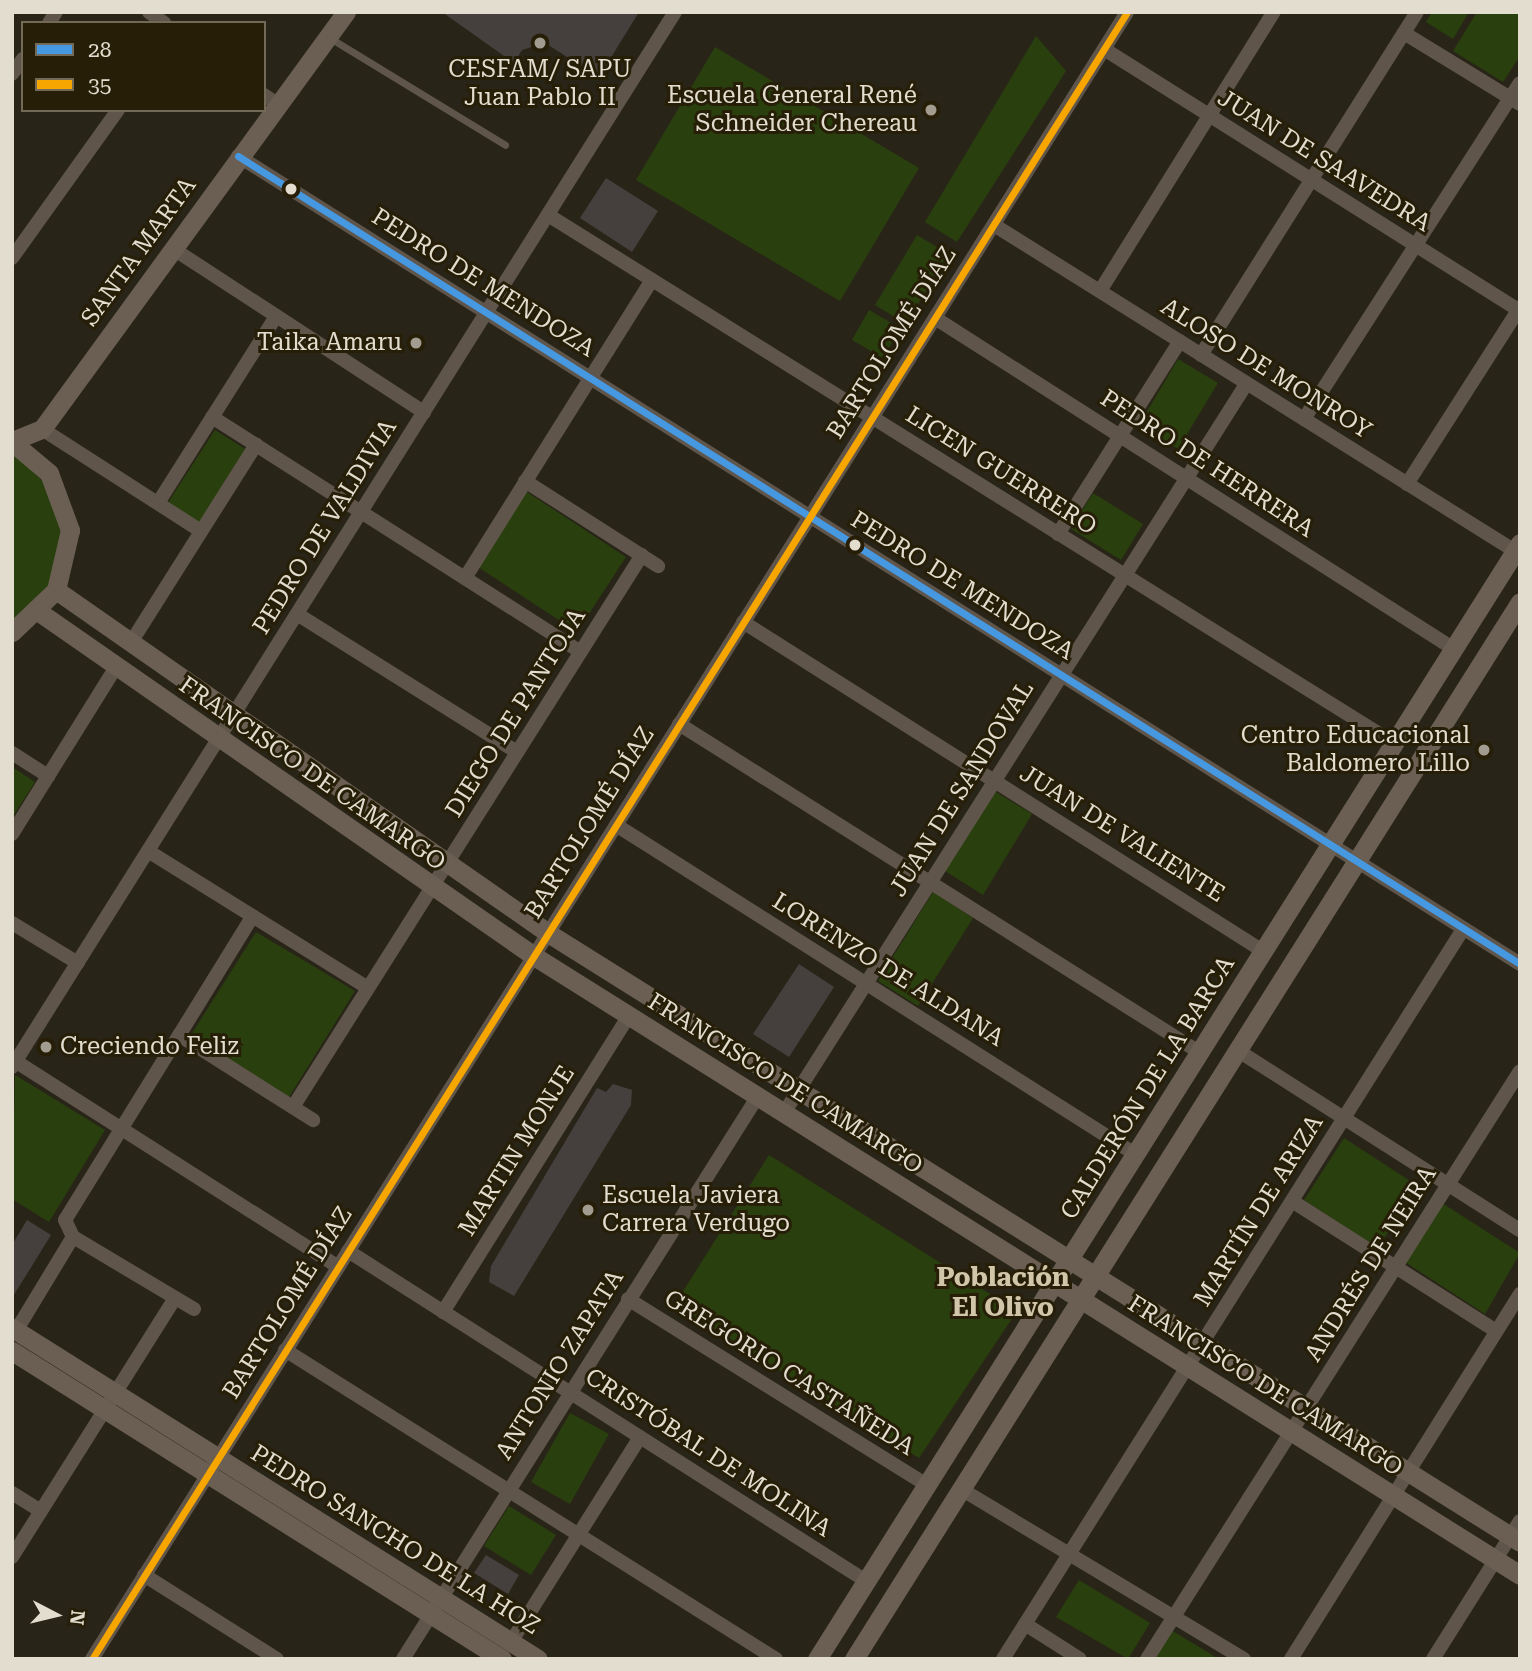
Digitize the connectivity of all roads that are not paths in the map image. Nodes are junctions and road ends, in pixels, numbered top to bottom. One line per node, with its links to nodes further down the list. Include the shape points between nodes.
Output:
1 (346, 12): 7 (street, SANTA MARTA)
2 (675, 12): 18 (street, PEDRO DE VALDIVIA)
3 (1127, 12): 8 (street, BARTOLOMÉ DÍAZ)
4 (1274, 12): 14 (street)
5 (1417, 12): 6 (street)
6 (1404, 33): 11 (street); 17 (street)
7 (327, 37): 10 (street, SANTA MARTA); 15 (lane)
8 (1104, 50): 14 (street, JUAN DE SAAVEDRA); 19 (street, BARTOLOMÉ DÍAZ)
9 (1520, 83): 11 (street)
10 (270, 99)
11 (1515, 101): 20 (street)
12 (117, 112): 22 (street)
13 (263, 112): 16 (street, SANTA MARTA)
14 (1209, 116): 17 (street, JUAN DE SAAVEDRA); 24 (street)
15 (505, 145)
16 (238, 156): 21 (street, SANTA MARTA); 26 (street, PEDRO DE MENDOZA)
17 (1311, 180): 20 (street, JUAN DE SAAVEDRA); 30 (street)
18 (548, 215): 23 (street, LICEN GUERRERO); 26 (street, PEDRO DE VALDIVIA)
19 (994, 225): 24 (street, ALOSO DE MONROY); 28 (street, BARTOLOMÉ DÍAZ)
20 (1416, 246): 25 (street, JUAN DE SAAVEDRA); 36 (street)
21 (172, 248): 27 (street); 37 (street, SANTA MARTA)
22 (14, 251)
23 (653, 280): 31 (street); 35 (street, LICEN GUERRERO)
24 (1100, 291): 29 (street, ALOSO DE MONROY)
25 (1519, 309): 44 (street)
26 (487, 313): 31 (street, PEDRO DE MENDOZA); 33 (street, PEDRO DE VALDIVIA)
27 (276, 316): 33 (street); 34 (street)
28 (935, 318): 35 (street, BARTOLOMÉ DÍAZ); 38 (street, PEDRO DE HERRERA)
29 (1180, 341): 30 (street, ALOSO DE MONROY); 38 (street)
30 (1202, 355): 32 (street, ALOSO DE MONROY)
31 (591, 378): 43 (street); 47 (street, PEDRO DE MENDOZA)
32 (1247, 383): 36 (street, ALOSO DE MONROY); 42 (street, JUAN DE SANDOVAL)
33 (424, 412): 46 (street, PEDRO DE VALDIVIA)
34 (212, 417): 40 (street); 45 (street)
35 (873, 417): 47 (street, BARTOLOMÉ DÍAZ); 49 (street, LICEN GUERRERO)
36 (1304, 419): 44 (street, ALOSO DE MONROY)
37 (42, 429): 39 (street); 41 (street, SANTA MARTA); 45 (street)
38 (1120, 436): 42 (street, PEDRO DE HERRERA); 49 (street)
39 (12, 441): 41 (street)
40 (256, 445): 46 (street); 48 (street)
41 (38, 461): 55 (street, via 68,515 67,561)
42 (1186, 478): 53 (street, JUAN DE SANDOVAL); 62 (street, PEDRO DE HERRERA)
43 (526, 481): 51 (street); 54 (street)
44 (1407, 484): 50 (street, ALOSO DE MONROY)
45 (158, 503): 48 (street)
46 (361, 512): 54 (street); 58 (street, PEDRO DE VALDIVIA)
47 (810, 517): 59 (street, BARTOLOMÉ DÍAZ); 65 (street, PEDRO DE MENDOZA)
48 (201, 531): 61 (street)
49 (1058, 534): 53 (street, LICEN GUERRERO)
50 (1517, 547): 62 (street, CALDERÓN DE LA BARCA)
51 (642, 555): 52 (street); 63 (street, DIEGO DE PANTOJA)
52 (658, 566)
53 (1124, 576): 65 (street, JUAN DE SANDOVAL); 69 (street, LICEN GUERRERO)
54 (464, 578): 63 (street)
55 (56, 590): 57 (street); 61 (street, FRANCISCO DE CAMARGO)
56 (1520, 602): 78 (street)
57 (39, 612): 60 (street); 64 (street, FRANCISCO DE CAMARGO)
58 (297, 614): 66 (street, PEDRO DE VALDIVIA); 70 (street)
59 (744, 622): 67 (street, BARTOLOMÉ DÍAZ); 73 (street, JUAN DE VALIENTE)
60 (12, 632)
61 (130, 644): 66 (street, FRANCISCO DE CAMARGO)
62 (1454, 649): 69 (street, CALDERÓN DE LA BARCA)
63 (580, 652): 70 (street, DIEGO DE PANTOJA)
64 (116, 667): 68 (street, FRANCISCO DE CAMARGO); 72 (street)
65 (1061, 675): 73 (street, JUAN DE SANDOVAL); 76 (street, PEDRO DE MENDOZA)
66 (233, 716): 68 (street, PEDRO DE VALDIVIA); 79 (street, FRANCISCO DE CAMARGO)
67 (679, 724): 74 (street, BARTOLOMÉ DÍAZ); 80 (street)
68 (219, 737): 77 (street, PEDRO DE VALDIVIA); 81 (street, FRANCISCO DE CAMARGO)
69 (1394, 743): 76 (street, CALDERÓN DE LA BARCA)
70 (517, 752): 79 (street, DIEGO DE PANTOJA)
71 (12, 753): 72 (street)
72 (48, 776): 75 (street)
73 (995, 781): 80 (street, JUAN DE SANDOVAL); 86 (street, JUAN DE VALIENTE)
74 (616, 825): 85 (street, BARTOLOMÉ DÍAZ); 90 (street, LORENZO DE ALDANA)
75 (12, 834)
76 (1330, 845): 78 (street, PEDRO DE MENDOZA); 86 (street, CALDERÓN DE LA BARCA)
77 (148, 851): 82 (street); 88 (street, PEDRO DE VALDIVIA)
78 (1356, 861): 84 (street, PEDRO DE MENDOZA); 94 (street)
79 (446, 866): 81 (street, DIEGO DE PANTOJA); 85 (street, FRANCISCO DE CAMARGO)
80 (930, 882): 90 (street, JUAN DE SANDOVAL); 95 (street)
81 (432, 889): 87 (street, FRANCISCO DE CAMARGO); 91 (street, DIEGO DE PANTOJA)
82 (253, 916): 91 (street); 93 (street)
83 (12, 923): 88 (street)
84 (1463, 929): 89 (street, PEDRO DE MENDOZA); 102 (street, MARTÍN DE ARIZA)
85 (548, 933): 87 (street, BARTOLOMÉ DÍAZ); 98 (street, FRANCISCO DE CAMARGO)
86 (1263, 951): 95 (street, CALDERÓN DE LA BARCA)
87 (534, 956): 92 (street, FRANCISCO DE CAMARGO); 110 (street, BARTOLOMÉ DÍAZ)
88 (78, 963): 96 (street, PEDRO DE VALDIVIA)
89 (1520, 964)
90 (866, 984): 98 (street, JUAN DE SANDOVAL); 105 (street, LORENZO DE ALDANA)
91 (368, 988): 100 (street, DIEGO DE PANTOJA)
92 (629, 1015): 99 (street, FRANCISCO DE CAMARGO); 121 (street, MARTIN MONJE)
93 (179, 1035): 100 (street); 104 (street)
94 (1237, 1050): 102 (street); 114 (street)
95 (1199, 1052): 105 (street, CALDERÓN DE LA BARCA)
96 (13, 1063): 104 (street)
97 (1520, 1071): 106 (street, ANDRÉS DE NEIRA)
98 (799, 1090): 101 (street, JUAN DE SANDOVAL); 111 (street, FRANCISCO DE CAMARGO)
99 (758, 1096): 101 (street, FRANCISCO DE CAMARGO); 118 (street, ANTONIO ZAPATA)
100 (293, 1107): 103 (street)
101 (784, 1113): 115 (street, FRANCISCO DE CAMARGO)
102 (1344, 1118): 106 (street); 107 (street, MARTÍN DE ARIZA)
103 (313, 1120)
104 (120, 1128): 109 (street, via 66,1215); 112 (street)
105 (1135, 1154): 111 (street, CALDERÓN DE LA BARCA)
106 (1447, 1185): 108 (street); 113 (street, ANDRÉS DE NEIRA)
107 (1292, 1201): 113 (street); 124 (street, MARTÍN DE ARIZA)
108 (1520, 1230)
109 (73, 1237): 117 (street); 122 (street)
110 (348, 1251): 112 (street, BARTOLOMÉ DÍAZ); 121 (street, CRISTÓBAL DE MOLINA)
111 (1069, 1259): 114 (street, FRANCISCO DE CAMARGO); 115 (street, CALDERÓN DE LA BARCA)
112 (338, 1267): 125 (street, BARTOLOMÉ DÍAZ)
113 (1395, 1267): 123 (street); 130 (street, ANDRÉS DE NEIRA)
114 (1095, 1276): 119 (street); 124 (street, FRANCISCO DE CAMARGO)
115 (1054, 1283): 119 (street, FRANCISCO DE CAMARGO); 135 (street, CALDERÓN DE LA BARCA)
116 (1520, 1294): 123 (street)
117 (175, 1298): 120 (street); 129 (street)
118 (628, 1299): 128 (street, ANTONIO ZAPATA); 135 (street, GREGORIO CASTAÑEDA)
119 (1080, 1299): 127 (street, FRANCISCO DE CAMARGO); 136 (street)
120 (194, 1309)
121 (443, 1311): 128 (street, CRISTÓBAL DE MOLINA)
122 (14, 1329): 129 (street, PEDRO SANCHO DE LA HOZ)
123 (1496, 1331): 134 (street)
124 (1202, 1343): 127 (street, MARTÍN DE ARIZA); 130 (street, FRANCISCO DE CAMARGO)
125 (285, 1350): 133 (street, BARTOLOMÉ DÍAZ); 137 (street)
126 (12, 1351): 129 (street, PEDRO SANCHO DE LA HOZ)
127 (1187, 1366): 131 (street, FRANCISCO DE CAMARGO); 143 (street, MARTÍN DE ARIZA)
128 (570, 1392): 132 (street, CRISTÓBAL DE MOLINA); 137 (street, ANTONIO ZAPATA)
129 (110, 1401): 133 (street, PEDRO SANCHO DE LA HOZ); 140 (street)
130 (1306, 1408): 131 (street, ANDRÉS DE NEIRA); 134 (street, FRANCISCO DE CAMARGO)
131 (1291, 1432): 139 (street, FRANCISCO DE CAMARGO); 150 (street, ANDRÉS DE NEIRA)
132 (640, 1437): 142 (street); 148 (street, CRISTÓBAL DE MOLINA)
133 (213, 1466): 146 (street, BARTOLOMÉ DÍAZ); 149 (street, PEDRO SANCHO DE LA HOZ)
134 (1408, 1472): 139 (street); 141 (street, FRANCISCO DE CAMARGO)
135 (926, 1485): 148 (street, CALDERÓN DE LA BARCA)
136 (961, 1489): 143 (street); 159 (street)
137 (508, 1490): 142 (street); 149 (street, ANTONIO ZAPATA)
138 (12, 1493): 140 (street)
139 (1394, 1496): 145 (street, FRANCISCO DE CAMARGO); 164 (street)
140 (41, 1511): 144 (street)
141 (1516, 1533): 145 (street)
142 (579, 1535): 152 (street); 157 (street)
143 (1070, 1552): 150 (street); 151 (street, MARTÍN DE ARIZA)
144 (12, 1558)
145 (1496, 1560): 147 (street, FRANCISCO DE CAMARGO); 165 (street)
146 (144, 1575): 153 (street, BARTOLOMÉ DÍAZ); 154 (street)
147 (1520, 1575)
148 (866, 1581): 158 (street, CALDERÓN DE LA BARCA)
149 (436, 1606): 152 (street, PEDRO SANCHO DE LA HOZ); 155 (street, ANTONIO ZAPATA)
150 (1174, 1617): 162 (street, ANDRÉS DE NEIRA); 163 (street)
151 (1025, 1624): 160 (street, MARTÍN DE ARIZA); 161 (street)
152 (506, 1650): 156 (street, PEDRO SANCHO DE LA HOZ)
153 (92, 1659)
154 (277, 1659)
155 (403, 1659)
156 (538, 1659)
157 (776, 1659)
158 (817, 1659)
159 (854, 1659)
160 (1003, 1659)
161 (1080, 1659)
162 (1147, 1659)
163 (1244, 1659)
164 (1291, 1659)
165 (1433, 1659)

